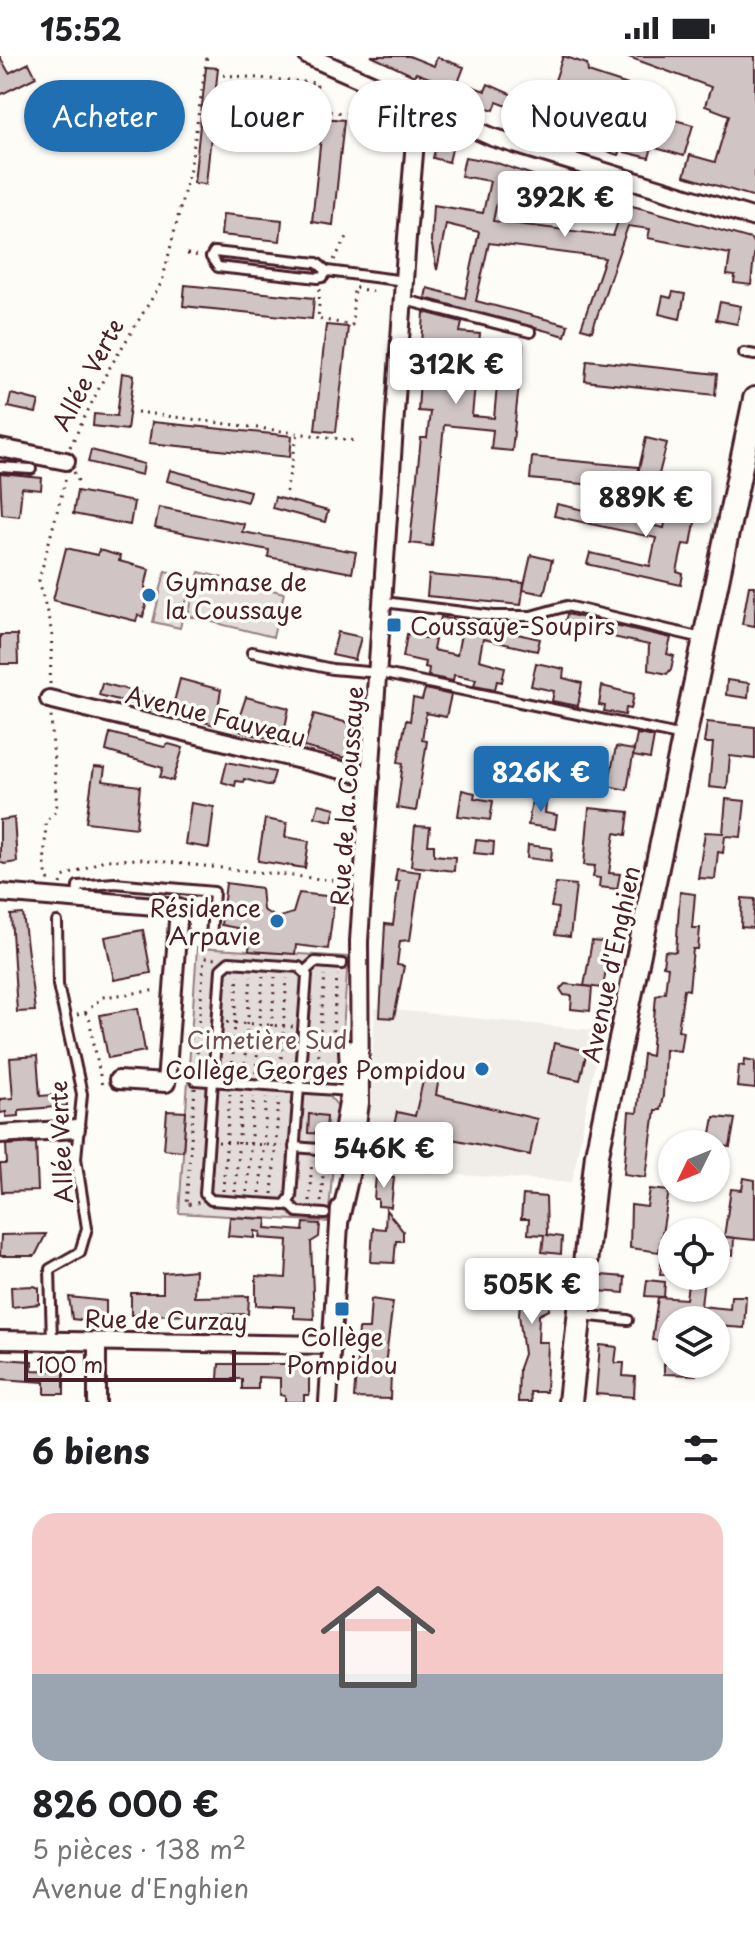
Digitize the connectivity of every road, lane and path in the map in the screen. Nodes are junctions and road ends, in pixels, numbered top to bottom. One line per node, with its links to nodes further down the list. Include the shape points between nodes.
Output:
1 (207, 56): 22 (path, Allée Verte, via 191,164 162,282 107,372)
2 (308, 56): 4 (street)
3 (223, 75): 5 (path, via 317,83 315,110)
4 (360, 80)
5 (348, 114)
6 (485, 133): 8 (street)
7 (414, 152): 11 (street, Rue de la Coussaye)
8 (755, 218)
9 (347, 237): 10 (path)
10 (327, 273): 10 (lane, via 317,263 214,252 211,257 218,267); 11 (lane); 12 (path, via 318,319 352,325 354,287)
11 (406, 281): 13 (street, Rue de la Coussaye)
12 (372, 292)
13 (405, 300): 14 (lane); 28 (street, Rue de la Coussaye)
14 (530, 332)
15 (744, 353): 16 (lane)
16 (755, 355)
17 (755, 399): 25 (main road, Avenue d'Enghien)
18 (137, 412): 19 (path)
19 (298, 432): 20 (path); 27 (path)
20 (357, 441)
21 (0, 448): 22 (street)
22 (68, 464): 26 (path); 32 (path, Allée Verte, via 39,580 52,633)
23 (0, 467): 24 (lane)
24 (31, 469)
25 (746, 479): 29 (main road, Avenue d'Enghien)
26 (80, 485)
27 (286, 492)
28 (384, 609): 29 (lane, via 531,616 567,606); 31 (street, Rue de la Coussaye)
29 (705, 638): 33 (main road, Avenue d'Enghien)
30 (252, 652): 31 (lane)
31 (380, 673): 33 (lane); 34 (street, Rue de la Coussaye)
32 (49, 699): 34 (street, Avenue Fauveau); 37 (path, Allée Verte, via 57,810 45,822 43,869)
33 (684, 736): 68 (main road, Avenue d'Enghien, via 597,1154)
34 (371, 777): 35 (street, Rue de la Coussaye)
35 (363, 884): 37 (path, via 140,859 104,860 63,877); 44 (street, Rue de la Coussaye)
36 (0, 893): 37 (street)
37 (56, 898): 38 (street)
38 (77, 900): 40 (lane, via 78,886 114,883 214,892); 45 (street, via 179,908)
39 (57, 922): 47 (lane, Allée Verte, via 58,985)
40 (211, 938)
41 (325, 963): 42 (lane); 43 (lane, via 315,962); 50 (path)
42 (340, 964): 51 (path)
43 (305, 971): 48 (lane, via 224,964); 49 (lane)
44 (361, 978): 58 (street, Rue de la Coussaye, via 349,1032); 67 (street, Rue de la Coussaye, via 360,1103 350,1175)
45 (173, 991): 46 (path, via 102,997); 53 (street, via 166,1083)
46 (85, 1013): 47 (path); 53 (path, via 102,1086)
47 (65, 1019): 59 (lane, Allée Verte, via 82,1094)
48 (217, 1022): 49 (path); 55 (lane)
49 (303, 1028): 56 (lane)
50 (319, 1046): 51 (path); 57 (path)
51 (332, 1047): 52 (path)
52 (338, 1047)
53 (118, 1080)
54 (195, 1080): 55 (lane)
55 (213, 1081): 56 (lane); 61 (lane)
56 (299, 1087): 57 (lane); 62 (lane)
57 (315, 1089): 58 (lane)
58 (350, 1091): 67 (street, Rue de la Coussaye)
59 (76, 1129): 60 (street); 71 (lane, Allée Verte, via 86,1238 75,1257 50,1269)
60 (0, 1134)
61 (208, 1141): 62 (path); 65 (lane, via 208,1198)
62 (294, 1147): 63 (lane); 65 (lane)
63 (313, 1149): 64 (lane); 66 (path)
64 (327, 1150): 67 (path)
65 (288, 1203): 66 (lane, via 297,1212)
66 (308, 1213): 67 (lane)
67 (328, 1216): 73 (street, Rue de la Coussaye)
68 (580, 1315): 69 (lane); 76 (main road, Avenue d'Enghien)
69 (628, 1320)
70 (0, 1340): 71 (street, Rue de Curzay)
71 (52, 1342): 72 (street, Rue de Curzay)
72 (97, 1342): 73 (street, Rue de Curzay); 74 (street)
73 (331, 1345): 75 (street, Rue de la Coussaye)
74 (97, 1402)
75 (328, 1402)
76 (570, 1402)

